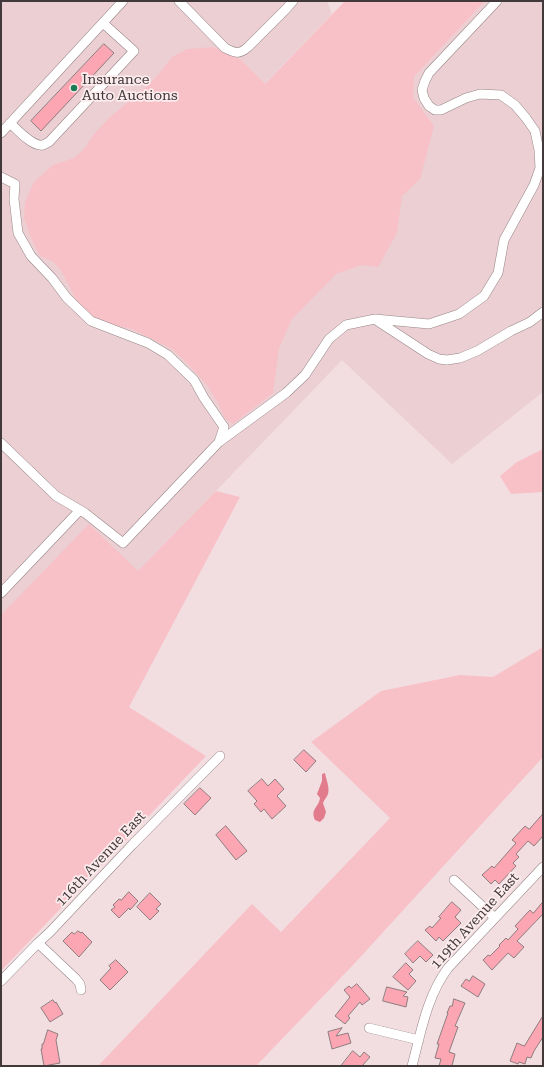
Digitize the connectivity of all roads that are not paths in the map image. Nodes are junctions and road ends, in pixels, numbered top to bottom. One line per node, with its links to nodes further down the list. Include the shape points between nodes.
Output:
1 (123, 1): 5 (street)
2 (179, 1): 3 (street, via 225,48 243,52)
3 (293, 1)
4 (497, 1): 10 (street, via 429,73 422,90 429,106 435,110 441,110 480,94 501,96 515,105 535,132 540,168 534,185 504,240 498,273 484,296 459,314 429,324)
5 (103, 23): 6 (street); 6 (street, via 134,52 49,142 43,145 35,144)
6 (10, 123): 7 (street)
7 (1, 133)
8 (1, 177): 11 (street, via 15,184 18,233 31,256 91,322 148,343 168,355 194,380 224,427)
9 (543, 312): 10 (street, via 477,352 447,360 428,354)
10 (375, 319): 11 (street, via 346,325 329,339 305,375 286,393)
11 (219, 442): 13 (street, via 123,543)
12 (1, 443): 13 (street, via 56,496)
13 (80, 510): 14 (street)
14 (1, 593)
15 (220, 756): 19 (street, 116th Avenue East)
16 (543, 867): 18 (street, 119th Avenue East)
17 (454, 880): 18 (street)
18 (495, 918): 23 (street, 119th Avenue East, via 441,978 430,1003)
19 (38, 943): 20 (street, 116th Avenue East); 21 (street, via 76,979)
20 (1, 980)
21 (81, 990)
22 (369, 1028): 23 (street)
23 (419, 1040): 24 (street, 119th Avenue East)
24 (412, 1066)

